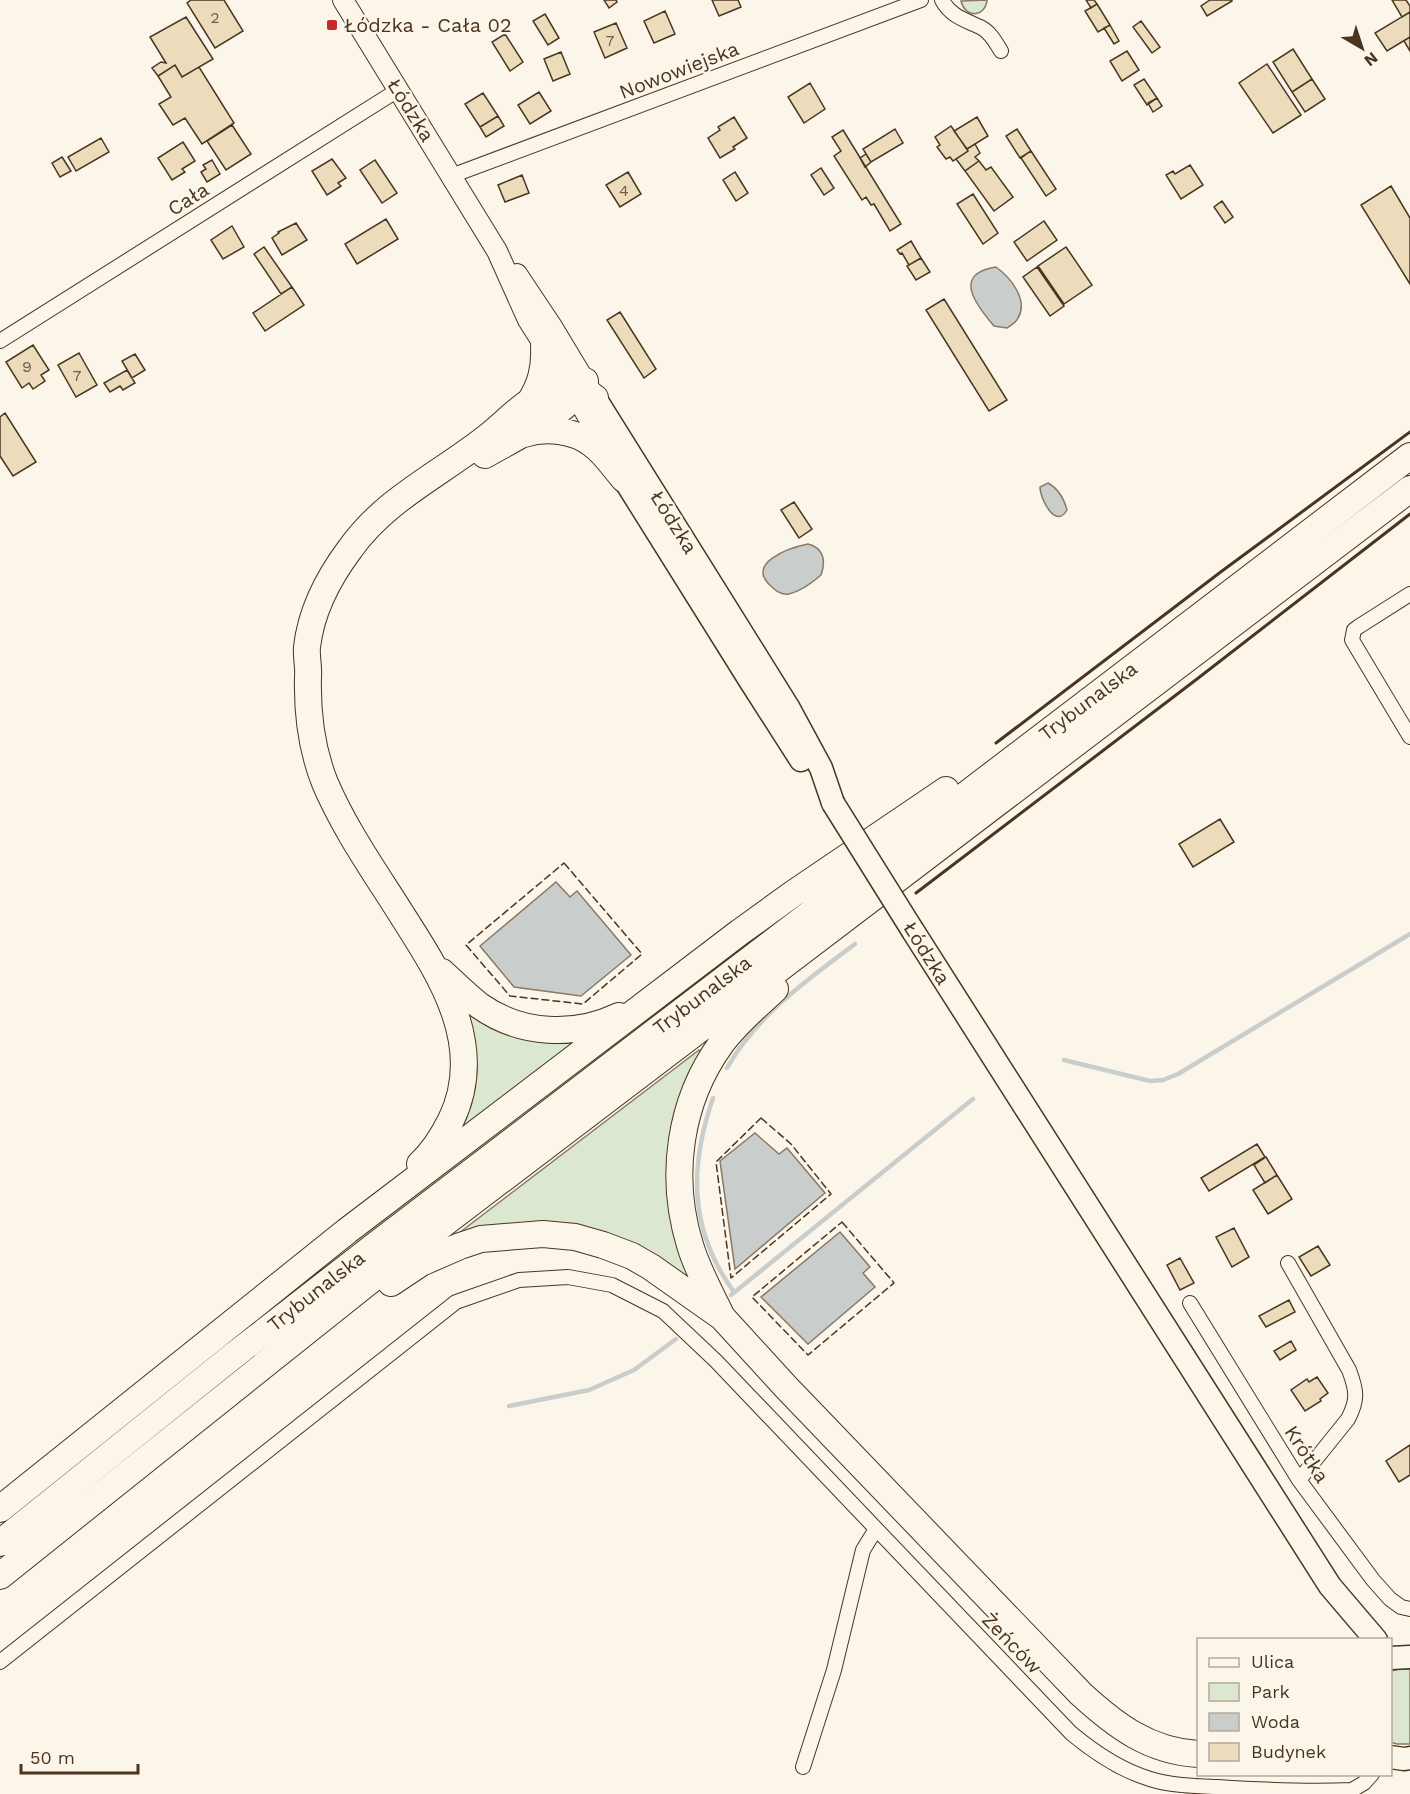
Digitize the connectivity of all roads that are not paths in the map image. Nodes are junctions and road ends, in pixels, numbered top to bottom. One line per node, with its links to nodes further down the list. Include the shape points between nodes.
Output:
1 (343, 0): 5 (main road, Łódzka)
2 (921, 0): 6 (street, Nowowiejska)
3 (942, 0): 4 (street, via 950,11 986,31)
4 (1001, 51)
5 (398, 90): 6 (main road, Łódzka); 8 (street, Cała)
6 (451, 176): 7 (main road, Łódzka)
7 (497, 251): 9 (main road, Łódzka); 10 (main road, Łódzka, via 526,287)
8 (0, 341)
9 (544, 347): 10 (main road, Łódzka); 11 (highway, via 543,374)
10 (582, 390): 11 (highway, via 548,391); 12 (highway, via 563,408); 14 (main road, Łódzka); 20 (main road, Łódzka, via 788,707 821,768)
11 (529, 403): 17 (highway, via 481,442 390,505 350,548 320,600 307,649)
12 (518, 436): 14 (highway, via 550,430 576,436 594,445); 17 (highway, via 398,514 378,536 334,606)
13 (1410, 456): 18 (highway, Trybunalska)
14 (624, 479): 20 (main road, Łódzka, via 805,766)
15 (1410, 489): 21 (highway, Trybunalska)
16 (1410, 594): 19 (street, via 1354,630 1352,640)
17 (308, 672): 22 (highway, via 310,729 325,782 348,828)
18 (1059, 723): 23 (highway, via 983,764 794,893); 32 (highway, Trybunalska, via 368,1251)
19 (1410, 737)
20 (833, 803): 34 (main road, Łódzka, bridge)
21 (871, 898): 27 (highway, via 739,1022 704,1071 693,1097 680,1153 681,1210 690,1246); 28 (highway, Trybunalska)
22 (435, 966): 23 (highway, via 489,1012 540,1029 570,1030 595,1025); 24 (highway, via 454,1009 462,1040 464,1066 456,1108 430,1155)
23 (655, 998): 24 (highway)
24 (347, 1232): 30 (highway)
25 (1288, 1263): 29 (street, via 1349,1370 1356,1397 1348,1419)
26 (1190, 1303): 29 (street, Krótka)
27 (722, 1317): 28 (highway, via 632,1256 576,1237 543,1234 481,1239 460,1246 421,1263 364,1301); 39 (highway, via 1102,1714 1144,1741)
28 (312, 1327): 33 (highway, Trybunalska)
29 (1299, 1480): 35 (street, Krótka, via 1384,1593 1401,1607)
30 (0, 1509)
31 (876, 1529): 38 (street, Żeńców, via 717,1361 663,1311 612,1285 568,1277 519,1280 456,1302); 42 (street, via 863,1550 834,1670); 43 (street, Żeńców, via 1071,1734 1129,1772 1177,1785 1335,1791 1352,1790)
32 (0, 1544)
33 (0, 1576)
34 (1330, 1587): 36 (main road); 37 (main road)
35 (1410, 1609)
36 (1353, 1638)
37 (1374, 1638)
38 (0, 1662)
39 (1197, 1755)
40 (1392, 1757): 41 (main road)
41 (1410, 1758)
42 (803, 1767)
43 (1370, 1776)

